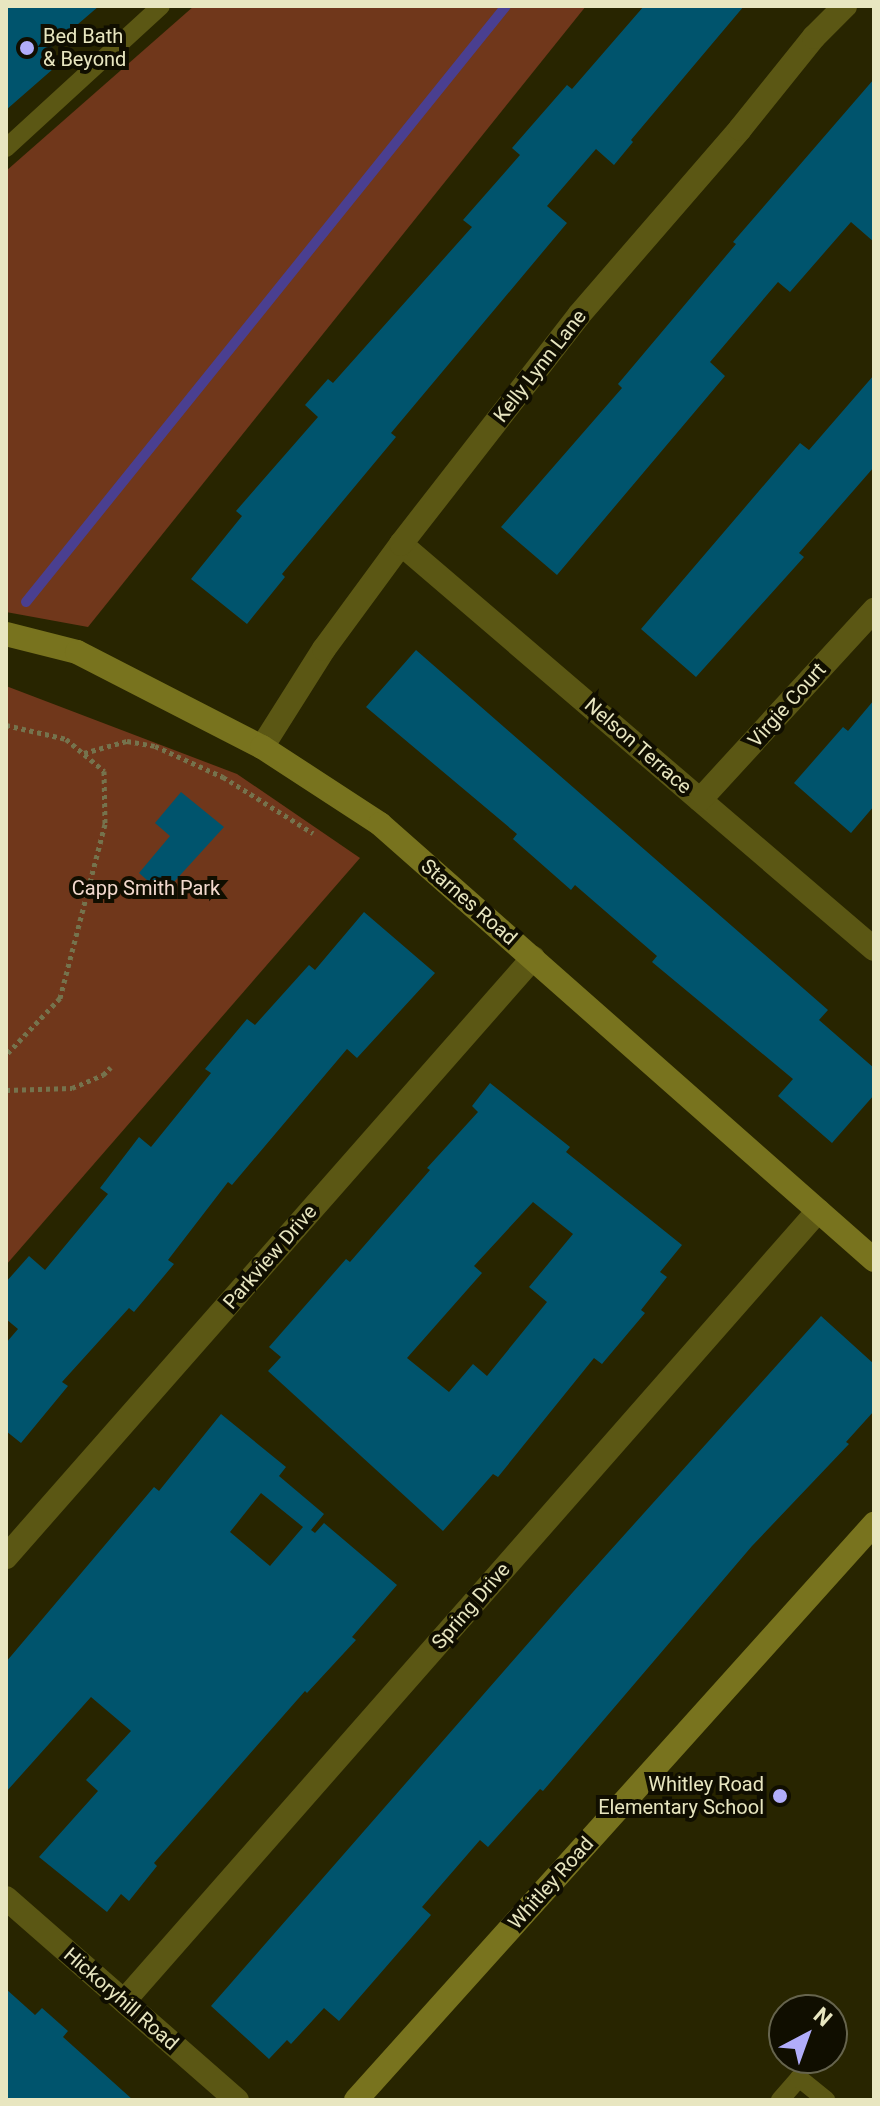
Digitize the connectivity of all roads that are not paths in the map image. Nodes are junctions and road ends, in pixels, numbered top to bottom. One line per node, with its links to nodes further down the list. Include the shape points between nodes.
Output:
1 (161, 6): 3 (lane)
2 (845, 6): 4 (street, Kelly Lynn Lane, via 579,315)
3 (6, 148)
4 (401, 544): 7 (street, Kelly Lynn Lane, via 324,649); 8 (street, Nelson Terrace)
5 (874, 610): 8 (street, Virgie Court)
6 (6, 634): 7 (main road, Starnes Road, via 77,652)
7 (262, 747): 10 (main road, Starnes Road, via 380,824)
8 (700, 800): 9 (street, Nelson Terrace)
9 (874, 949)
10 (533, 958): 11 (main road, Starnes Road); 14 (street, Parkview Drive)
11 (818, 1211): 12 (main road, Starnes Road); 16 (street, Spring Drive)
12 (874, 1260)
13 (874, 1524): 18 (main road, Whitley Road)
14 (6, 1557)
15 (6, 1898): 16 (street, Hickoryhill Road)
16 (124, 2001): 17 (street, Hickoryhill Road)
17 (237, 2100)
18 (356, 2100)
19 (780, 2100): 20 (lane, via 799,2078)
20 (826, 2100)

